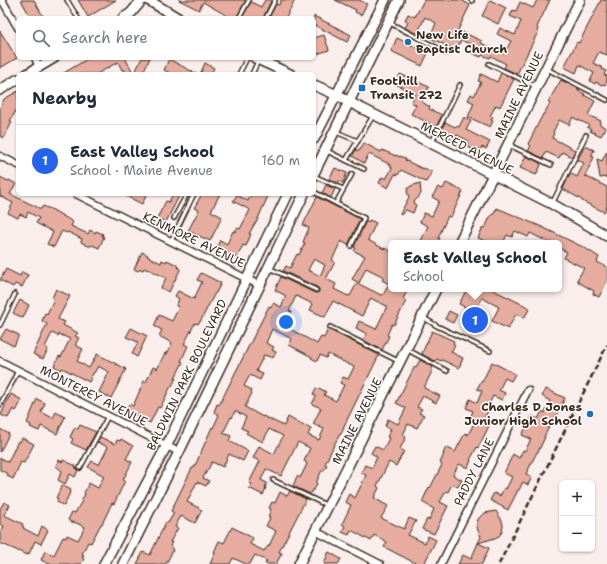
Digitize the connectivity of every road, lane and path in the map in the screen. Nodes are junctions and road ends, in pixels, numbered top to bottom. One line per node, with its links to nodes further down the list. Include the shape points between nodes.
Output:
1 (2, 0): 16 (street)
2 (68, 0): 10 (lane)
3 (142, 0): 11 (main road)
4 (148, 0): 12 (main road)
5 (249, 0): 13 (lane)
6 (275, 0): 14 (lane)
7 (385, 0): 35 (main road)
8 (399, 0): 15 (main road)
9 (579, 0): 25 (main road, MAINE AVENUE)
10 (77, 16)
11 (126, 16)
12 (175, 16)
13 (240, 16)
14 (267, 16)
15 (388, 23): 17 (lane); 37 (main road)
16 (16, 24)
17 (447, 53)
18 (35, 60): 24 (street)
19 (51, 60): 24 (main road)
20 (246, 60): 27 (lane)
21 (257, 60): 28 (lane)
22 (259, 60): 29 (main road)
23 (489, 64): 33 (lane)
24 (39, 67): 26 (main road)
25 (546, 68): 33 (main road, MAINE AVENUE); 36 (lane)
26 (30, 72)
27 (240, 72)
28 (253, 72)
29 (286, 72)
30 (16, 80): 34 (main road)
31 (460, 85): 43 (lane)
32 (316, 86): 35 (main road, MERCED AVENUE)
33 (537, 87): 44 (main road, MAINE AVENUE)
34 (0, 90)
35 (337, 95): 37 (main road, MERCED AVENUE); 40 (main road)
36 (607, 100)
37 (349, 102): 38 (main road, MERCED AVENUE); 39 (main road)
38 (374, 115): 42 (lane); 43 (main road, MERCED AVENUE)
39 (334, 131): 42 (lane); 45 (main road)
40 (316, 135)
41 (586, 135): 63 (lane)
42 (358, 142): 47 (lane)
43 (431, 143): 53 (main road, MERCED AVENUE)
44 (508, 145): 49 (lane); 53 (main road, MAINE AVENUE)
45 (325, 150): 47 (lane); 51 (main road)
46 (0, 156): 48 (street)
47 (346, 160): 50 (lane)
48 (16, 164)
49 (551, 165)
50 (364, 169)
51 (316, 170)
52 (352, 174): 55 (lane)
53 (493, 174): 63 (main road, MERCED AVENUE); 66 (main road, MAINE AVENUE)
54 (316, 175): 55 (lane)
55 (343, 189): 62 (lane)
56 (316, 193): 62 (lane)
57 (80, 196): 67 (street, KENMORE AVENUE)
58 (186, 196): 64 (lane)
59 (193, 196): 67 (lane)
60 (287, 196): 70 (main road, BALDWIN PARK BOULEVARD)
61 (303, 196): 69 (main road)
62 (336, 204): 68 (lane, via 364,218)
63 (552, 204): 65 (main road, MERCED AVENUE)
64 (174, 218)
65 (607, 236)
66 (460, 240)
67 (171, 241): 70 (street, KENMORE AVENUE)
68 (351, 246)
69 (268, 267): 71 (main road); 72 (lane)
70 (247, 279): 71 (street, KENMORE AVENUE); 87 (main road, BALDWIN PARK BOULEVARD)
71 (259, 285): 88 (main road)
72 (316, 290)
73 (434, 292): 75 (main road, MAINE AVENUE)
74 (14, 294): 76 (lane)
75 (422, 317): 78 (main road, MAINE AVENUE); 79 (lane)
76 (0, 325)
77 (330, 327): 81 (lane)
78 (406, 349): 81 (main road, MAINE AVENUE); 83 (lane)
79 (490, 351)
80 (0, 361): 82 (street, MONTEREY AVENUE)
81 (400, 362): 91 (main road, MAINE AVENUE)
82 (18, 370): 85 (lane); 86 (street, MONTEREY AVENUE)
83 (447, 371)
84 (528, 390): 97 (street, PADDY LANE)
85 (0, 405)
86 (108, 416): 87 (street, MONTEREY AVENUE); 89 (lane)
87 (167, 445): 88 (street, MONTEREY AVENUE); 93 (main road, BALDWIN PARK BOULEVARD)
88 (179, 452): 94 (main road)
89 (80, 468)
90 (273, 480): 91 (lane)
91 (328, 506): 92 (main road, MAINE AVENUE)
92 (315, 531): 95 (main road, MAINE AVENUE); 96 (street)
93 (104, 564)
94 (123, 564)
95 (299, 564)
96 (380, 564)
97 (441, 564)

